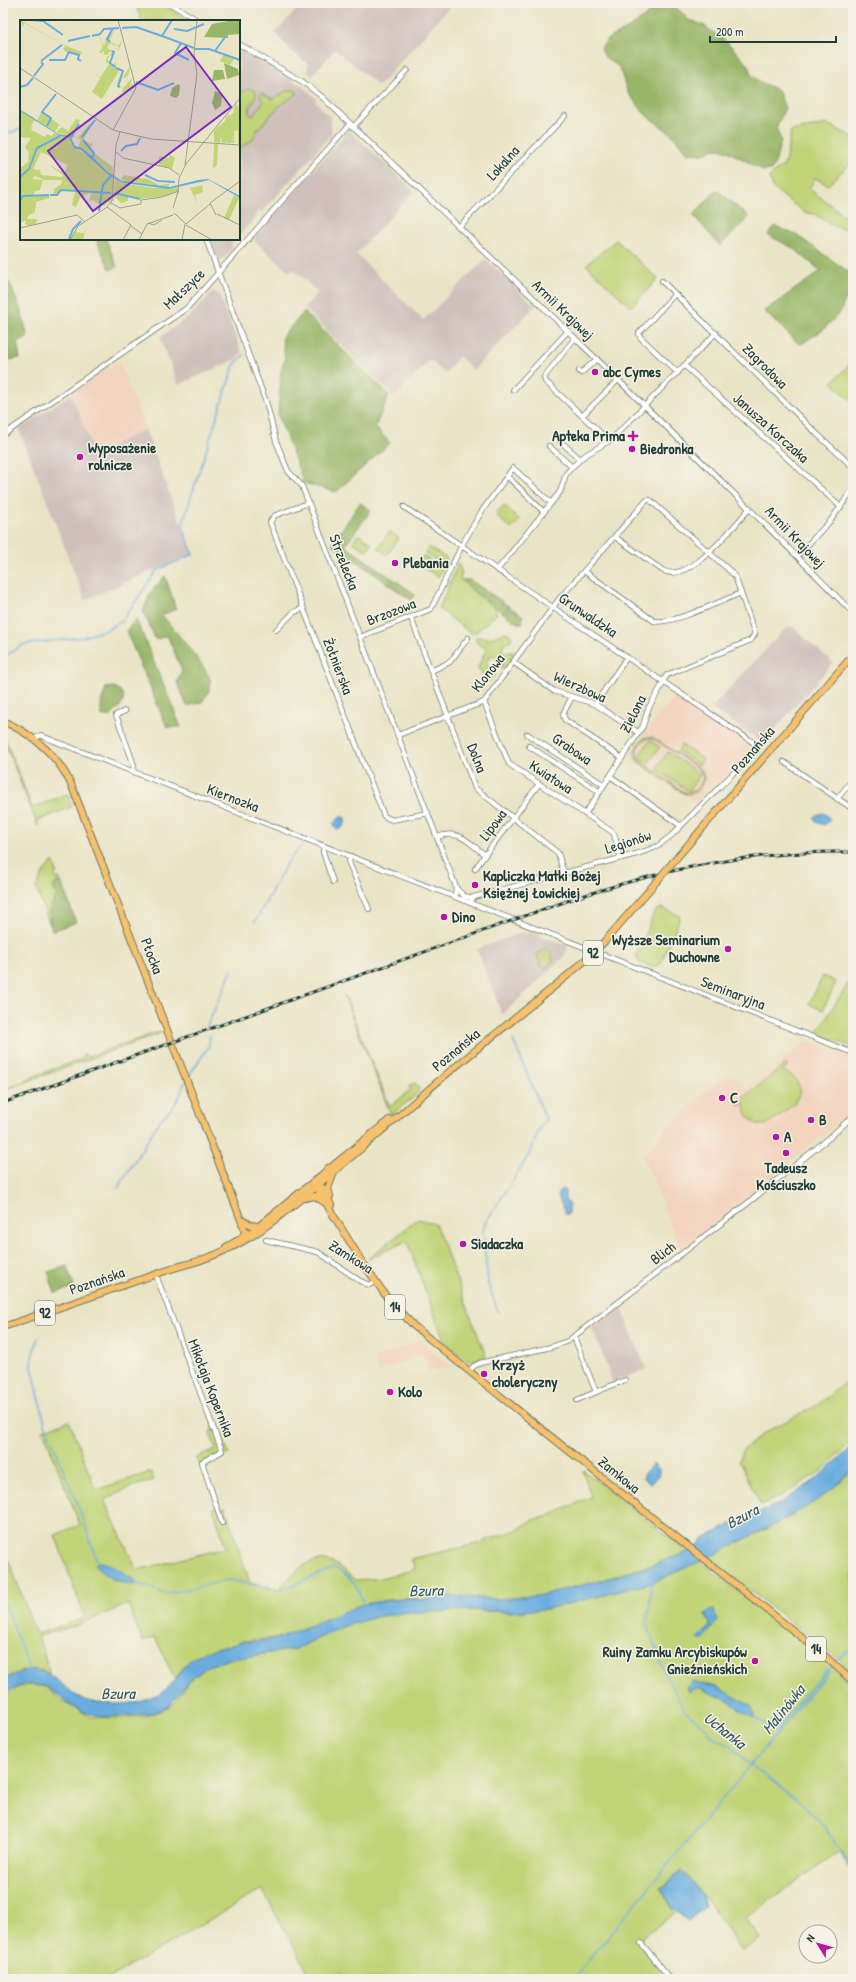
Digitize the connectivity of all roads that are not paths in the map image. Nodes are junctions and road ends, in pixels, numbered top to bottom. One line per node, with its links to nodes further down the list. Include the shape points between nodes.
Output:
1 (169, 3): 2 (street)
2 (197, 20)
3 (240, 45): 6 (street, Armii Krajowej, via 309,86)
4 (407, 70): 6 (street, Małszyce)
5 (565, 116): 7 (street, Lokalna)
6 (352, 125): 7 (street, Armii Krajowej); 9 (street, Małszyce)
7 (459, 227): 12 (street, Armii Krajowej)
8 (206, 240): 9 (street, Strzelecka)
9 (218, 272): 23 (street, Małszyce, via 180,313); 32 (street, Strzelecka, via 267,405 276,441 288,472 302,486)
10 (662, 281): 11 (street, Zagrodowa)
11 (675, 294): 13 (street, Zagrodowa); 18 (street, via 639,333 640,337)
12 (568, 332): 14 (street, Armii Krajowej); 20 (street)
13 (716, 334): 16 (street); 29 (street, Zagrodowa)
14 (575, 338): 15 (street, Armii Krajowej); 22 (street, via 544,377 545,381)
15 (597, 359): 17 (street, via 581,373); 19 (street, Armii Krajowej)
16 (685, 366): 18 (street); 35 (street, Janusza Korczaka)
17 (579, 371)
18 (678, 373): 21 (street)
19 (618, 380): 21 (street, Armii Krajowej); 22 (street)
20 (513, 390)
21 (645, 406): 25 (street); 36 (street, Armii Krajowej)
22 (582, 416): 25 (street)
23 (3, 435)
24 (560, 441): 27 (street)
25 (609, 441): 27 (street)
26 (549, 446): 28 (street)
27 (580, 460): 28 (street)
28 (572, 467): 33 (street, via 566,474 560,492)
29 (853, 467)
30 (507, 476): 33 (street, Brzozowa, via 513,468); 37 (street); 39 (street, Brzozowa)
31 (853, 489): 35 (street)
32 (308, 503): 46 (street, Żołnierska, via 274,516 270,522); 50 (street, Strzelecka)
33 (551, 503): 37 (street)
34 (404, 507): 39 (street, Grunwaldzka)
35 (841, 507): 41 (street, via 817,537)
36 (750, 508): 40 (street); 41 (street, Armii Krajowej)
37 (544, 512): 42 (street)
38 (615, 536): 40 (street, via 667,574 695,564); 40 (street, Klonowa, via 650,500); 43 (street, Klonowa)
39 (462, 544): 42 (street, Grunwaldzka); 48 (street, Brzozowa, via 431,609)
40 (709, 552): 44 (street, via 735,576)
41 (797, 556): 47 (street, Armii Krajowej)
42 (498, 569): 45 (street, Grunwaldzka)
43 (584, 571): 44 (street, via 654,621 660,622); 45 (street, Klonowa)
44 (741, 593): 56 (street, via 755,634 754,638 668,675)
45 (553, 606): 53 (street, Grunwaldzka); 54 (street, Klonowa)
46 (303, 608): 49 (street, via 288,617); 79 (street, Żołnierska, via 384,816 392,820)
47 (853, 614)
48 (410, 618): 50 (street, Brzozowa); 55 (street, Dolna)
49 (276, 630)
50 (360, 637): 65 (street, Strzelecka)
51 (468, 638): 55 (street, via 450,662)
52 (853, 655): 98 (main road, Poznańska / 92, bridge, via 593,953)
53 (627, 657): 56 (street, Grunwaldzka); 59 (street)
54 (513, 662): 57 (street, Wierzbowa, via 554,691); 58 (street, Klonowa)
55 (431, 671): 61 (street, Dolna)
56 (663, 681): 63 (street, Zielona); 67 (street, Grunwaldzka)
57 (572, 697): 59 (street, Wierzbowa); 69 (street, via 563,714 565,720)
58 (484, 702): 61 (street, Klonowa); 74 (street, Kwiatowa, via 509,764)
59 (595, 704): 63 (street, Wierzbowa)
60 (125, 711): 71 (street, via 116,715 134,765)
61 (448, 716): 65 (street, Klonowa); 81 (street, Dolna, via 476,788)
62 (3, 721): 66 (main road, Płocka)
63 (639, 733): 69 (street, Zielona)
64 (527, 734): 75 (street, Grabowa)
65 (398, 735): 79 (street, Strzelecka)
66 (34, 739): 71 (street, Kiernozka, via 41,735); 106 (main road, Płocka, via 61,768 77,797)
67 (757, 745): 82 (street, Legionów, via 756,750)
68 (530, 746): 76 (street)
69 (622, 758): 72 (street, Zielona)
70 (784, 762): 77 (street)
71 (133, 771): 84 (street, Kiernozka)
72 (610, 776): 75 (street, Zielona); 82 (street)
73 (853, 779): 77 (street)
74 (539, 784): 80 (street, Kwiatowa); 81 (street, Lipowa)
75 (604, 785): 76 (street, Zielona)
76 (600, 792): 80 (street, Zielona)
77 (836, 799): 78 (street)
78 (853, 809)
79 (428, 813): 83 (street, Strzelecka)
80 (585, 814): 87 (street, Kwiatowa, via 614,834)
81 (513, 818): 85 (street, Lipowa); 89 (street, Dolna, via 558,853)
82 (681, 826): 87 (street, Legionów, via 658,846)
83 (437, 837): 85 (street, Lipowa, via 454,834 461,836); 91 (street, Strzelecka)
84 (324, 846): 86 (street, Kiernozka); 90 (street, via 323,852)
85 (485, 855): 88 (street)
86 (350, 856): 92 (street, Kiernozka); 94 (street, via 349,862)
87 (621, 858): 89 (street, Legionów)
88 (475, 869)
89 (564, 874): 93 (street, Legionów)
90 (333, 882)
91 (457, 889): 92 (street); 93 (street)
92 (455, 897): 93 (street, Kiernozka)
93 (471, 901): 95 (street)
94 (369, 910)
95 (586, 948)
96 (604, 955): 97 (street, Seminaryjna)
97 (853, 1053)
98 (409, 1107): 100 (main road, Poznańska / 92); 101 (main road, Poznańska / 92)
99 (853, 1116): 115 (street, Blich, via 759,1194)
100 (328, 1168): 102 (main road, Poznańska / 92); 103 (main road, Poznańska, via 319,1179)
101 (337, 1169): 103 (main road, Poznańska / 92); 105 (main road, Zamkowa / 14, via 328,1188)
102 (308, 1185): 103 (main road); 108 (main road, Poznańska / 92)
103 (318, 1185): 104 (main road, Poznańska / 92); 105 (main road, Zamkowa / 14, via 319,1192)
104 (297, 1203): 105 (main road, Zamkowa / 14, via 315,1196); 109 (main road, Poznańska / 92)
105 (331, 1207): 113 (main road, Zamkowa / 14)
106 (238, 1212): 107 (main road, Płocka); 109 (main road, Płocka)
107 (244, 1221): 108 (main road, via 251,1226); 109 (main road, Płocka)
108 (257, 1226): 109 (main road, Poznańska / 92)
109 (250, 1233): 111 (main road, Poznańska / 92, via 222,1249); 111 (main road, Poznańska / 92, via 240,1245)
110 (266, 1240): 113 (street, Zamkowa, via 318,1252 360,1281 369,1285)
111 (177, 1267): 112 (main road, Poznańska / 92)
112 (156, 1275): 114 (main road, Poznańska / 92); 120 (street, Mikołaja Kopernika, via 222,1452 202,1462)
113 (375, 1282): 116 (main road, Zamkowa / 14, via 414,1326)
114 (3, 1328)
115 (574, 1337): 116 (street, Blich, via 551,1347 480,1363); 118 (street)
116 (469, 1371): 121 (main road, Zamkowa / 14)
117 (625, 1380): 118 (street)
118 (596, 1392): 119 (street)
119 (577, 1400)
120 (222, 1523)
121 (853, 1682)
122 (641, 1943): 123 (street)
123 (671, 1979)

